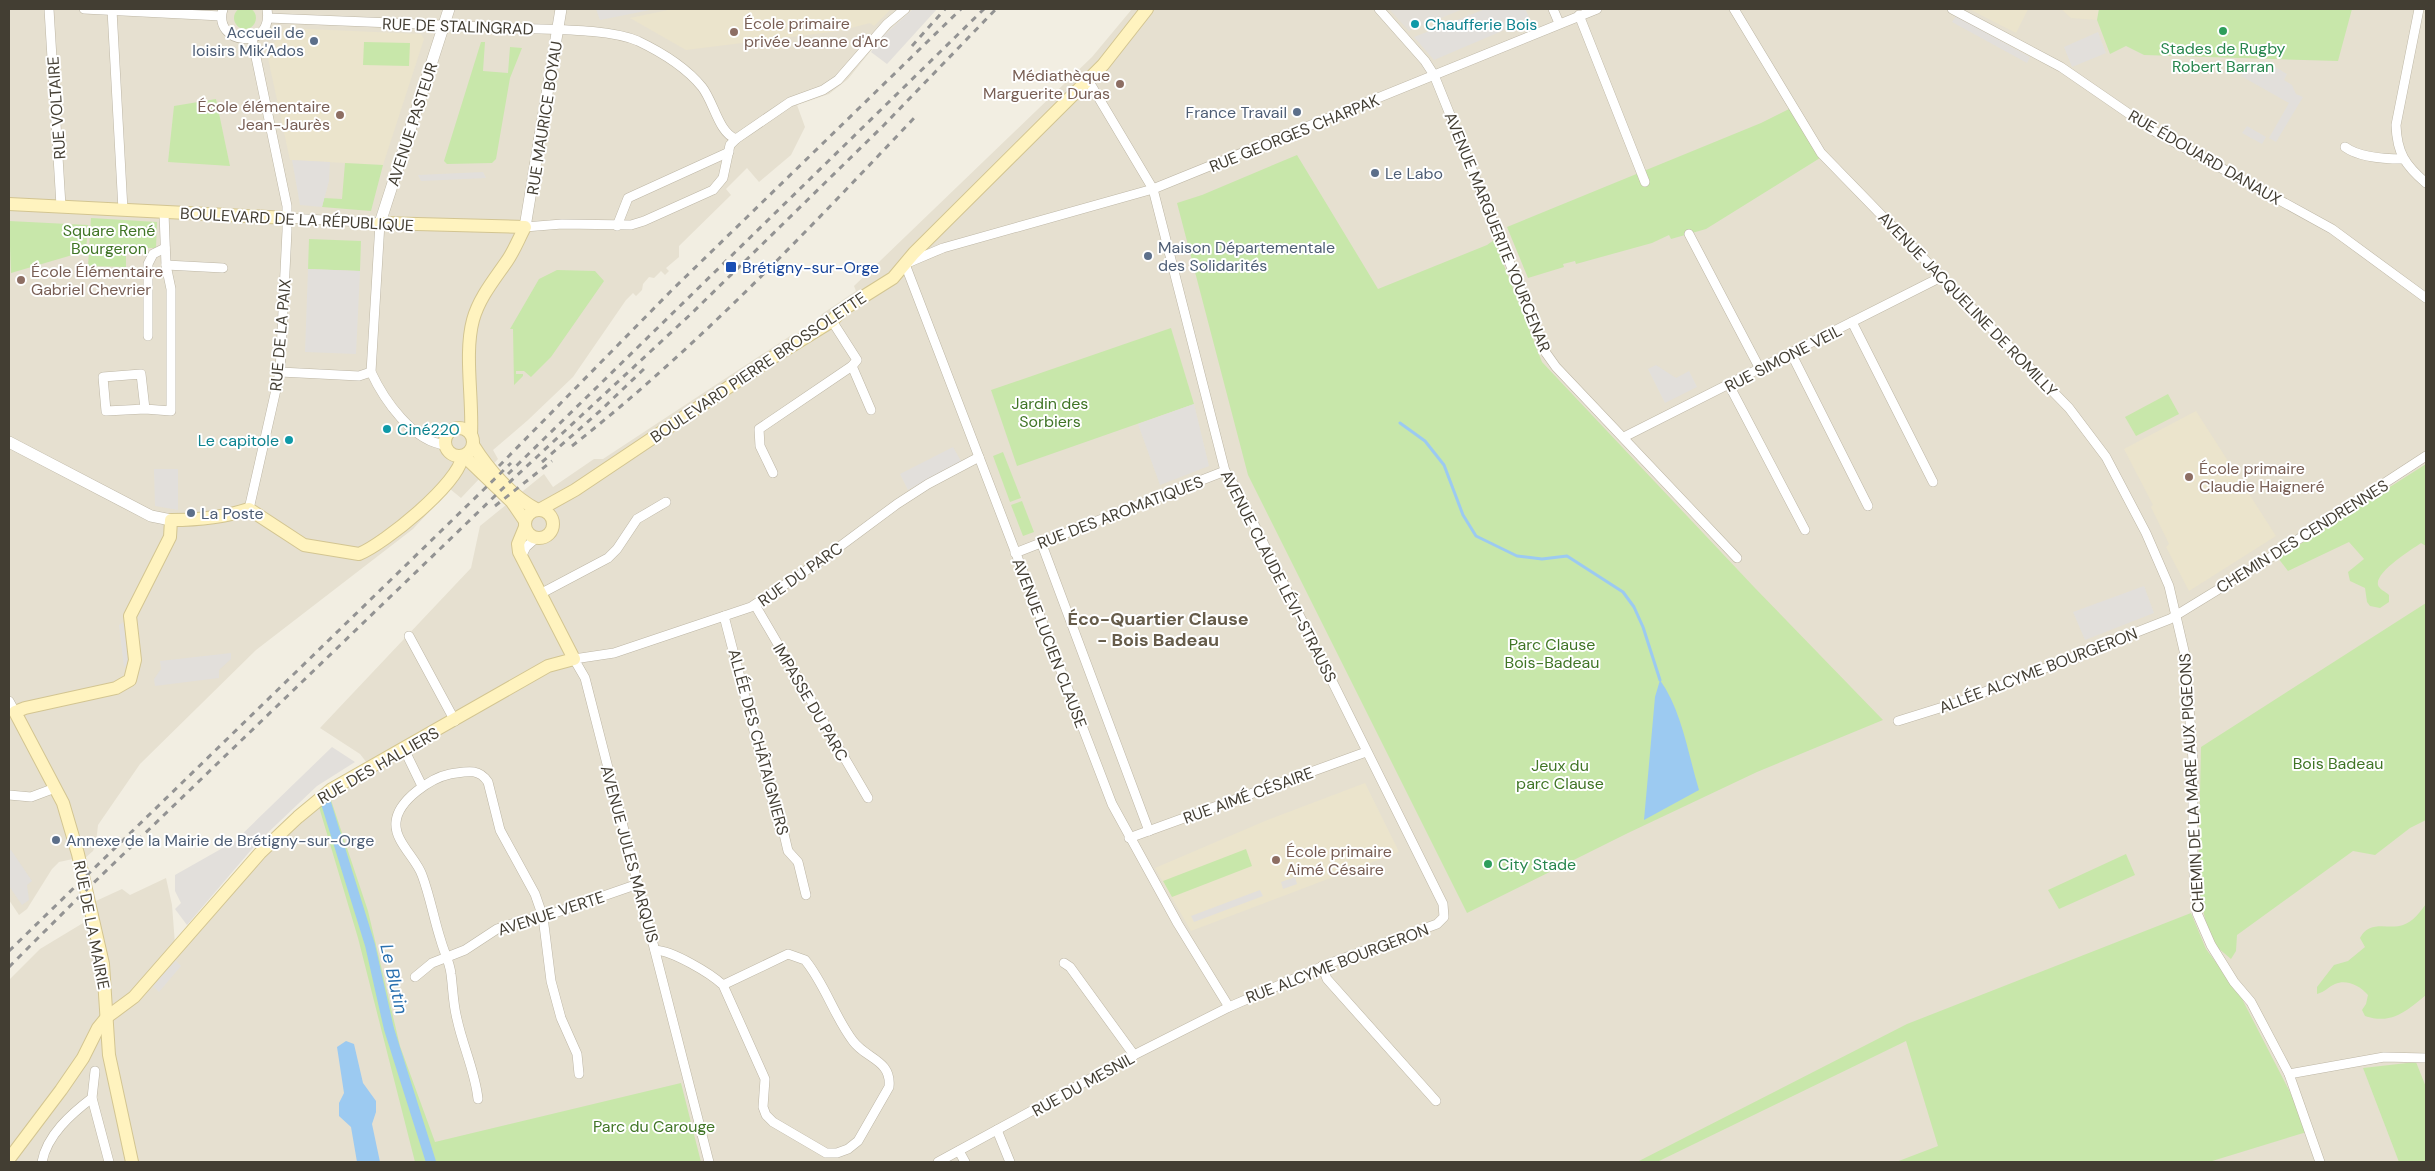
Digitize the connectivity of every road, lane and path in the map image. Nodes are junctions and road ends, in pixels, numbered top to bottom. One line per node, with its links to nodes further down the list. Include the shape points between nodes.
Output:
1 (50, 9): 31 (street, RUE VOLTAIRE)
2 (84, 9): 13 (street)
3 (449, 9): 18 (street, AVENUE PASTEUR)
4 (561, 9): 19 (street, RUE MAURICE BOYAU)
5 (905, 9): 23 (street, via 887,24 838,80 781,108)
6 (1147, 9): 22 (main road, BOULEVARD PIERRE BROSSOLETTE, via 1115,52)
7 (1379, 9): 21 (street, AVENUE MARGUERITE YOURCENAR, via 1425,61)
8 (1553, 9): 17 (street)
9 (1597, 9): 16 (street, RUE GEORGES CHARPAK)
10 (1734, 9): 43 (street, AVENUE JACQUELINE DE ROMILLY, via 1821,153)
11 (1952, 9): 44 (street, RUE ÉDOUARD DANAUX, via 2061,68 2154,131 2332,229)
12 (2419, 9): 26 (street, via 2396,124 2398,149)
13 (112, 10): 14 (street); 32 (street)
14 (222, 12): 20 (street, via 223,25 231,35)
15 (268, 13): 18 (street, RUE DE STALINGRAD); 20 (street, via 265,27)
16 (1578, 15): 17 (street, RUE GEORGES CHARPAK); 27 (street)
17 (1559, 22): 21 (street, RUE GEORGES CHARPAK)
18 (444, 26): 19 (street, RUE DE STALINGRAD); 35 (street, AVENUE PASTEUR)
19 (558, 30): 23 (street, RUE DE STALINGRAD, via 624,37 668,58 700,85 726,132); 37 (street, RUE MAURICE BOYAU)
20 (252, 38): 34 (street, RUE DE LA PAIX)
21 (1434, 76): 29 (street, RUE GEORGES CHARPAK); 56 (street, AVENUE MARGUERITE YOURCENAR, via 1546,353)
22 (1088, 80): 29 (street, AVENUE CLAUDE LÉVI-STRAUSS); 40 (main road, BOULEVARD PIERRE BROSSOLETTE)
23 (736, 139): 25 (street)
24 (2345, 147): 26 (street, via 2353,152)
25 (729, 152): 36 (street, via 628,198); 36 (street, via 724,178 713,190 644,221)
26 (2403, 159): 28 (street)
27 (1645, 182)
28 (2426, 183)
29 (1153, 189): 40 (street, RUE GEORGES CHARPAK, via 943,248); 62 (street, AVENUE CLAUDE LÉVI-STRAUSS)
30 (9, 204): 31 (main road, BOULEVARD DE LA RÉPUBLIQUE)
31 (61, 206): 32 (main road, BOULEVARD DE LA RÉPUBLIQUE)
32 (123, 210): 33 (main road, BOULEVARD DE LA RÉPUBLIQUE)
33 (164, 213): 34 (main road, BOULEVARD DE LA RÉPUBLIQUE); 39 (street)
34 (288, 218): 35 (street, BOULEVARD DE LA RÉPUBLIQUE); 51 (street, RUE DE LA PAIX)
35 (380, 223): 37 (main road, BOULEVARD DE LA RÉPUBLIQUE); 52 (street)
36 (617, 226): 37 (street, via 562,224)
37 (524, 227): 57 (main road, via 508,260 487,289 473,320 470,342)
38 (1689, 234): 50 (street)
39 (165, 248): 41 (street); 47 (street, via 153,254 148,264)
40 (904, 264): 45 (main road, BOULEVARD PIERRE BROSSOLETTE, via 893,278 842,310); 61 (street, AVENUE LUCIEN CLAUSE)
41 (166, 266): 42 (street); 54 (street, via 171,289 171,411)
42 (223, 268)
43 (1941, 277): 46 (street, RUE SIMONE VEIL); 79 (street, AVENUE JACQUELINE DE ROMILLY, via 2089,431 2106,457 2160,562)
44 (2426, 298)
45 (832, 321): 49 (street, via 856,356); 68 (main road, BOULEVARD PIERRE BROSSOLETTE, via 575,490)
46 (1852, 322): 48 (street, RUE SIMONE VEIL); 64 (street)
47 (148, 336)
48 (1791, 353): 50 (street, RUE SIMONE VEIL); 66 (street)
49 (852, 366): 55 (street); 63 (street, via 759,429 760,446)
50 (1760, 369): 53 (street, RUE SIMONE VEIL)
51 (280, 372): 52 (street, via 359,376); 67 (street, RUE DE LA PAIX)
52 (371, 372): 59 (street, via 381,393 417,434)
53 (1729, 385): 56 (street, RUE SIMONE VEIL); 71 (street)
54 (145, 409): 54 (street, via 106,412 103,376 141,374)
55 (871, 410)
56 (1624, 437): 76 (street, AVENUE MARGUERITE YOURCENAR)
57 (472, 440): 59 (main road, via 468,453); 59 (main road, via 466,430 449,433); 68 (main road, via 488,466 517,496)
58 (9, 442): 69 (street, via 151,516)
59 (456, 453): 67 (main road, via 446,482 413,518 359,554 304,546); 70 (main road, via 508,497)
60 (2426, 456): 79 (street, CHEMIN DES CENDRENNES)
61 (979, 457): 74 (street, AVENUE LUCIEN CLAUSE); 78 (street, RUE DU PARC, via 897,504)
62 (1225, 471): 73 (street, RUE DES AROMATIQUES); 88 (street, AVENUE CLAUDE LÉVI-STRAUSS)
63 (773, 473)
64 (1933, 482)
65 (666, 502): 77 (street, via 637,519 608,558)
66 (1868, 506)
67 (249, 509): 69 (main road, via 190,520)
68 (539, 510): 70 (main road, via 530,513); 72 (main road, via 549,514 554,524 546,537)
69 (171, 520): 84 (main road, via 170,537 130,616 135,660 130,680 116,688)
70 (525, 524): 72 (main road, via 531,536); 75 (main road, via 518,544)
71 (1804, 530)
72 (536, 538): 75 (street)
73 (1041, 542): 74 (street, RUE DES AROMATIQUES); 93 (street)
74 (1015, 553): 94 (street, AVENUE LUCIEN CLAUSE, via 1100,773)
75 (521, 557): 77 (main road, AVENUE JULES MARQUIS)
76 (1737, 558)
77 (540, 594): 82 (main road, AVENUE JULES MARQUIS)
78 (755, 605): 80 (street, RUE DU PARC); 92 (street, IMPASSE DU PARC)
79 (2176, 615): 86 (street, ALLÉE ALCYME BOURGERON, via 2153,627 1958,702); 116 (street, CHEMIN DE LA MARE AUX PIGEONS, via 2185,655 2194,760 2193,861 2197,913 2212,945 2234,982 2251,1002)
80 (724, 616): 82 (street, RUE DU PARC, via 614,652); 96 (street, ALLÉE DES CHÂTAIGNIERS, via 778,827 784,834 788,851 798,862)
81 (410, 636): 85 (street)
82 (574, 659): 85 (main road, RUE DES HALLIERS, via 548,666); 95 (street, AVENUE JULES MARQUIS, via 585,678)
83 (9, 700): 84 (street, RUE DE LA MAIRIE)
84 (15, 712): 90 (main road, RUE DE LA MAIRIE)
85 (455, 721): 87 (main road, RUE DES HALLIERS)
86 (1898, 721)
87 (404, 749): 89 (street); 106 (main road, RUE DES HALLIERS, via 332,789 298,817 260,853)
88 (1366, 752): 93 (street, RUE AIMÉ CÉSAIRE); 98 (street, AVENUE CLAUDE LÉVI-STRAUSS, via 1443,904)
89 (422, 786): 97 (street, via 442,776 468,771 484,776 500,830 535,894); 100 (street, via 402,807 396,829 418,865)
90 (55, 788): 91 (street, via 31,797); 107 (main road, RUE DE LA MAIRIE, via 63,803 78,854 100,949)
91 (9, 795)
92 (868, 798)
93 (1149, 832): 94 (street, RUE AIMÉ CÉSAIRE)
94 (1130, 838): 105 (street, AVENUE LUCIEN CLAUSE)
95 (638, 884): 97 (street, AVENUE VERTE); 99 (street, AVENUE JULES MARQUIS)
96 (806, 895)
97 (543, 917): 100 (street, AVENUE VERTE, via 497,929 465,950); 115 (street, via 551,981)
98 (1444, 917): 102 (street, RUE ALCYME BOURGERON, via 1438,924)
99 (655, 950): 104 (street, via 679,958); 126 (street, AVENUE JULES MARQUIS)
100 (446, 956): 103 (street, AVENUE VERTE, via 424,967); 118 (street, via 462,1043 476,1078)
101 (1064, 964): 110 (street, via 1070,967)
102 (1322, 966): 105 (street, RUE ALCYME BOURGERON); 119 (street, via 1327,979)
103 (416, 977)
104 (723, 985): 104 (street, via 765,1079 763,1107 766,1115 826,1153 848,1149 858,1141 888,1087 890,1077 885,1068 852,1041 805,960 788,954)
105 (1229, 1007): 110 (street, RUE DU MESNIL)
106 (122, 1008): 107 (main road, RUE DES HALLIERS); 108 (main road)
107 (107, 1017): 108 (main road, RUE DE LA MAIRIE); 109 (main road)
108 (109, 1042): 112 (main road, RUE DE LA MAIRIE)
109 (89, 1044): 112 (main road); 113 (main road)
110 (1134, 1055): 120 (street, RUE DU MESNIL)
111 (2426, 1058): 116 (street, via 2384,1057)
112 (110, 1059): 114 (street); 125 (main road, RUE DE LA MAIRIE)
113 (81, 1061): 114 (street); 122 (main road)
114 (96, 1071): 117 (street)
115 (580, 1074)
116 (2289, 1074): 130 (street, CHEMIN DE LA MARE AUX PIGEONS)
117 (92, 1098): 123 (street, via 55,1134); 124 (street)
118 (478, 1100)
119 (1436, 1101)
120 (997, 1130): 121 (street, RUE DU MESNIL); 129 (street)
121 (959, 1151): 127 (street, RUE DU MESNIL); 128 (street)
122 (9, 1159)
123 (42, 1162)
124 (109, 1162)
125 (132, 1162)
126 (709, 1162)
127 (938, 1162)
128 (965, 1162)
129 (1010, 1162)
130 (2320, 1162)

